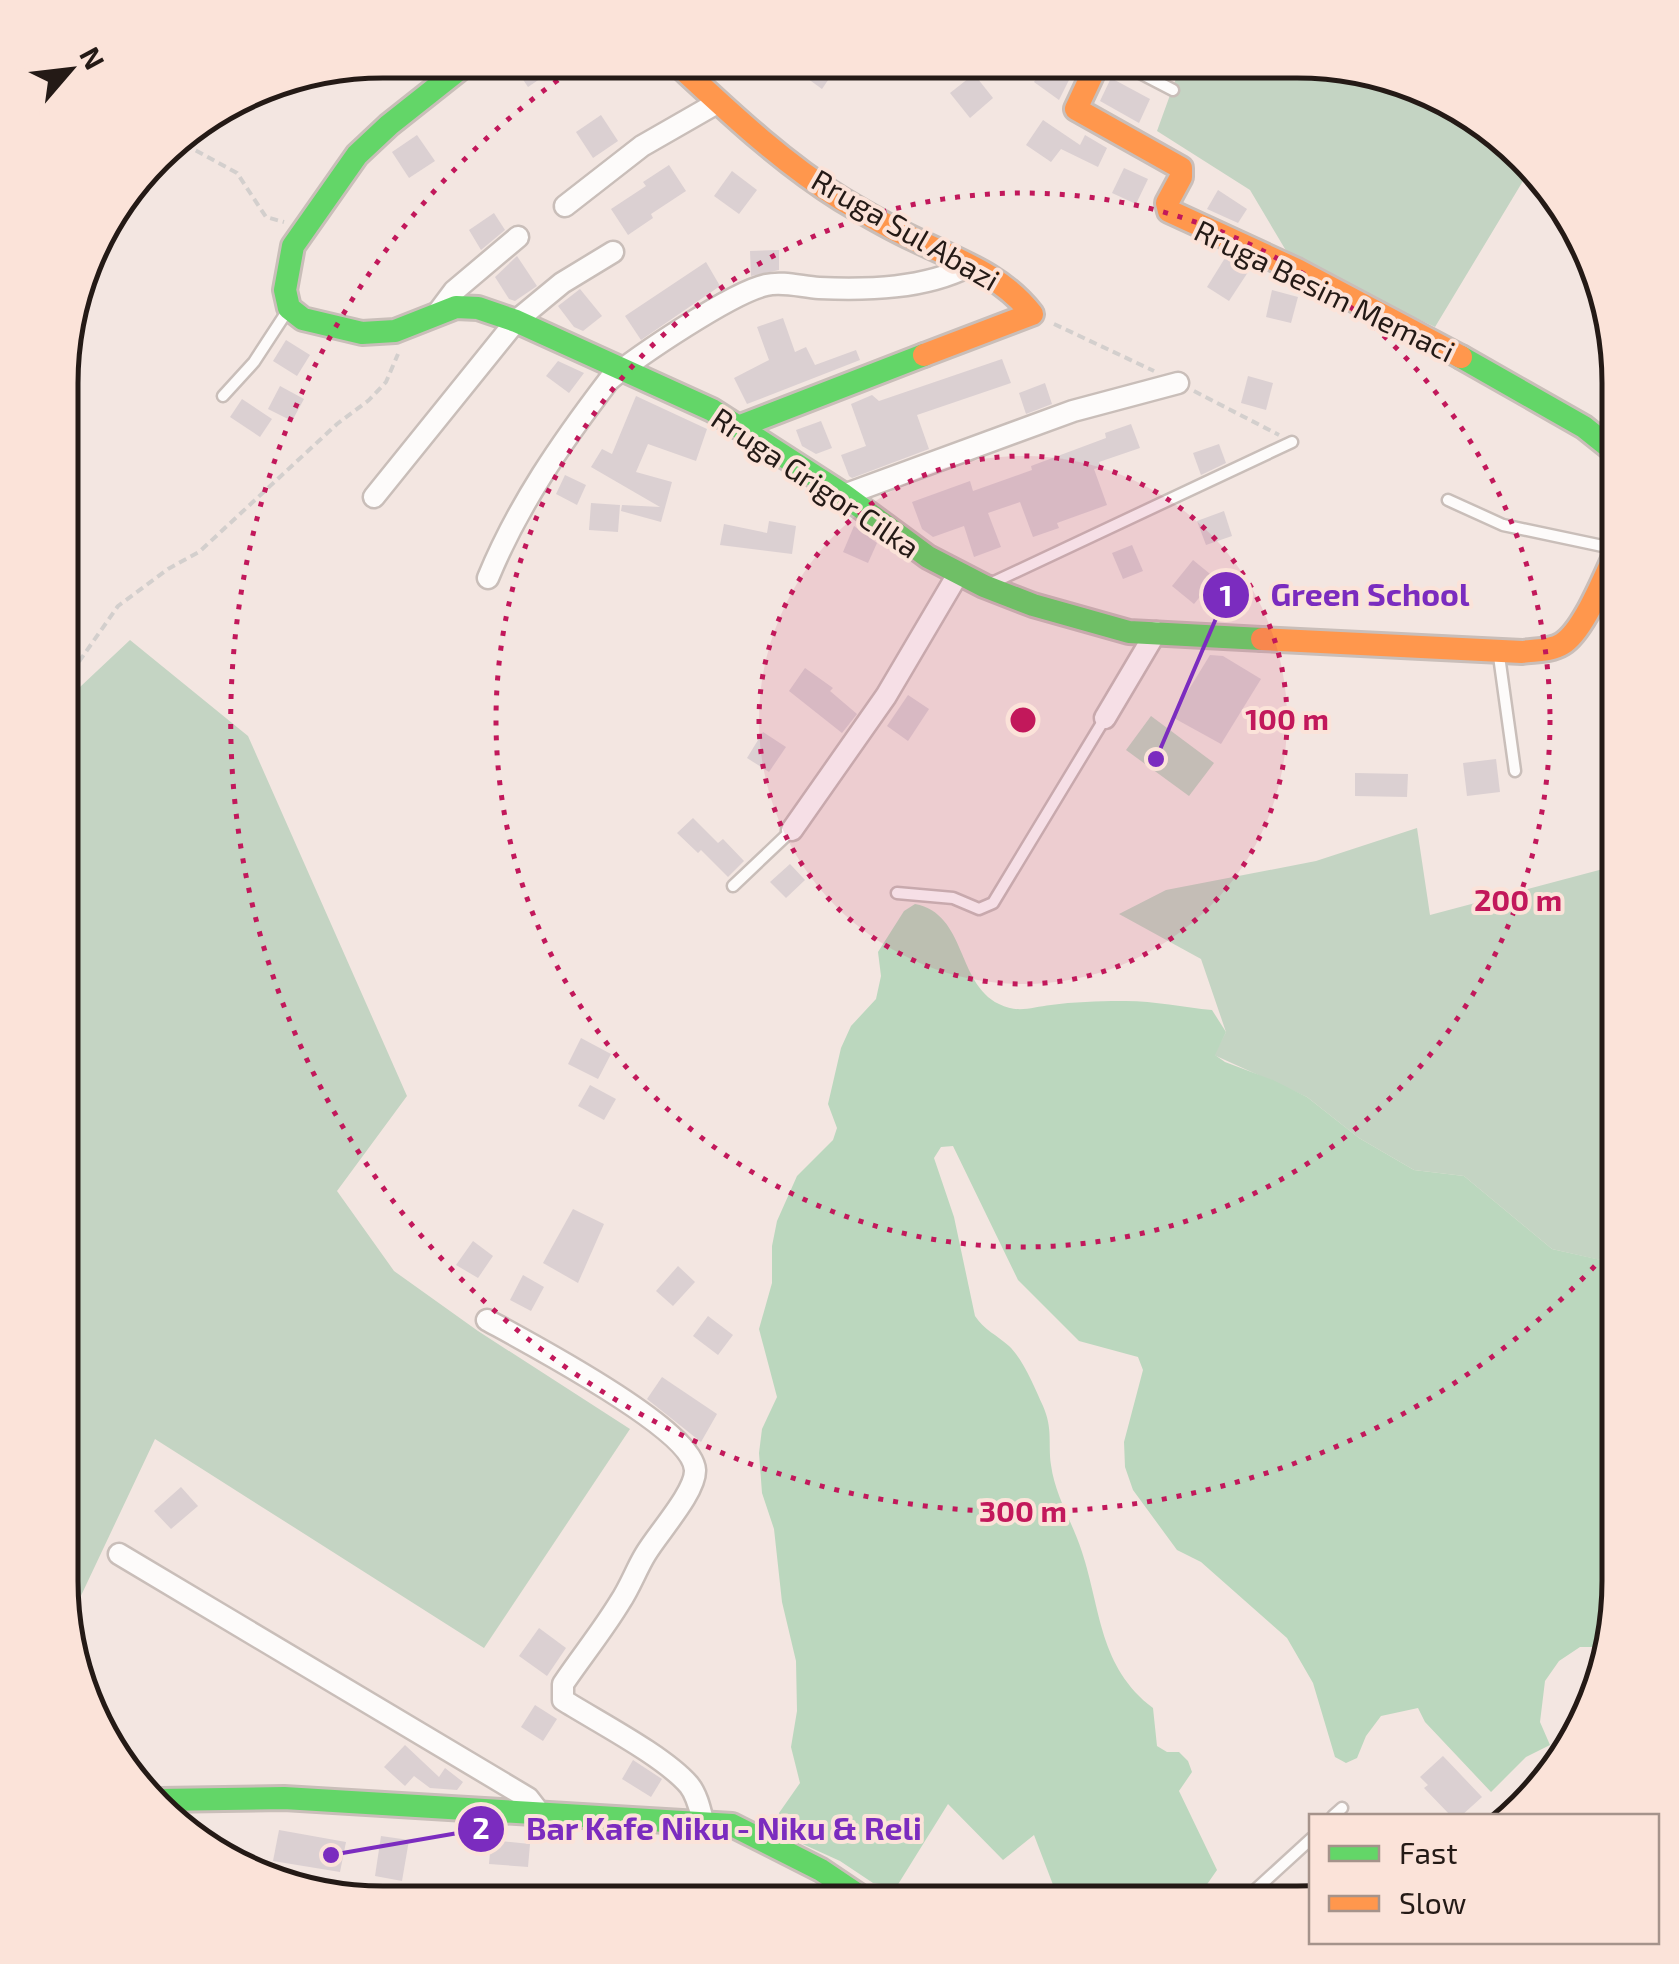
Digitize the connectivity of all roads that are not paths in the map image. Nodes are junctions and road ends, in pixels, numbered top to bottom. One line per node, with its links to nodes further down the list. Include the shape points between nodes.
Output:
1 (448, 78): 11 (street, via 388,125 334,185 293,246 285,290)
2 (691, 78): 6 (street, Rruga Sul Abazi)
3 (1090, 78): 18 (street, Rruga Besim Memaci, via 1076,109 1182,168 1167,202 1175,216 1297,270 1516,386)
4 (1150, 78): 5 (lane)
5 (1173, 90)
6 (716, 103): 7 (street, via 642,146); 10 (street, Rruga Sul Abazi, via 829,191)
7 (565, 206)
8 (518, 237): 12 (street)
9 (613, 252): 13 (street)
10 (969, 266): 14 (street, via 948,277 865,288 763,285); 17 (street, Rruga Sul Abazi, via 1012,289 1030,316)
11 (289, 308): 12 (street, Rruga Grigor Cilka, via 342,331 382,334); 16 (lane)
12 (434, 316): 13 (street, Rruga Grigor Cilka, via 478,308)
13 (516, 320): 14 (street, Rruga Grigor Cilka); 21 (street)
14 (622, 369): 17 (street, Rruga Grigor Cilka); 25 (street, via 544,470)
15 (1178, 382): 20 (street, via 1073,411)
16 (223, 396)
17 (738, 426): 20 (street, Rruga Grigor Cilka)
18 (1602, 441)
19 (1292, 442): 27 (lane)
20 (844, 495): 24 (street, Rruga Grigor Cilka)
21 (374, 497)
22 (1448, 500): 23 (lane, via 1503,525)
23 (1602, 545)
24 (958, 574): 27 (street, Rruga Grigor Cilka); 32 (street, via 886,696)
25 (488, 578)
26 (1602, 578): 29 (street, Rruga Grigor Cilka, via 1561,644)
27 (984, 586): 28 (street, Rruga Grigor Cilka, via 1129,632)
28 (1156, 632): 29 (street, Rruga Grigor Cilka); 30 (street)
29 (1498, 650): 31 (lane)
30 (1106, 718): 34 (lane, via 993,903 980,909 953,898)
31 (1515, 771)
32 (792, 830): 33 (lane)
33 (733, 886)
34 (898, 894)
35 (487, 1320): 39 (street, via 597,1382 692,1457 696,1472 689,1490 563,1684 564,1700 680,1777 696,1796)
36 (119, 1554): 38 (street, via 528,1798)
37 (170, 1800): 38 (street, via 303,1799)
38 (542, 1816): 39 (street)
39 (703, 1822): 41 (street, via 732,1826)
40 (1309, 1841): 42 (lane)
41 (845, 1886)
42 (1260, 1886)

